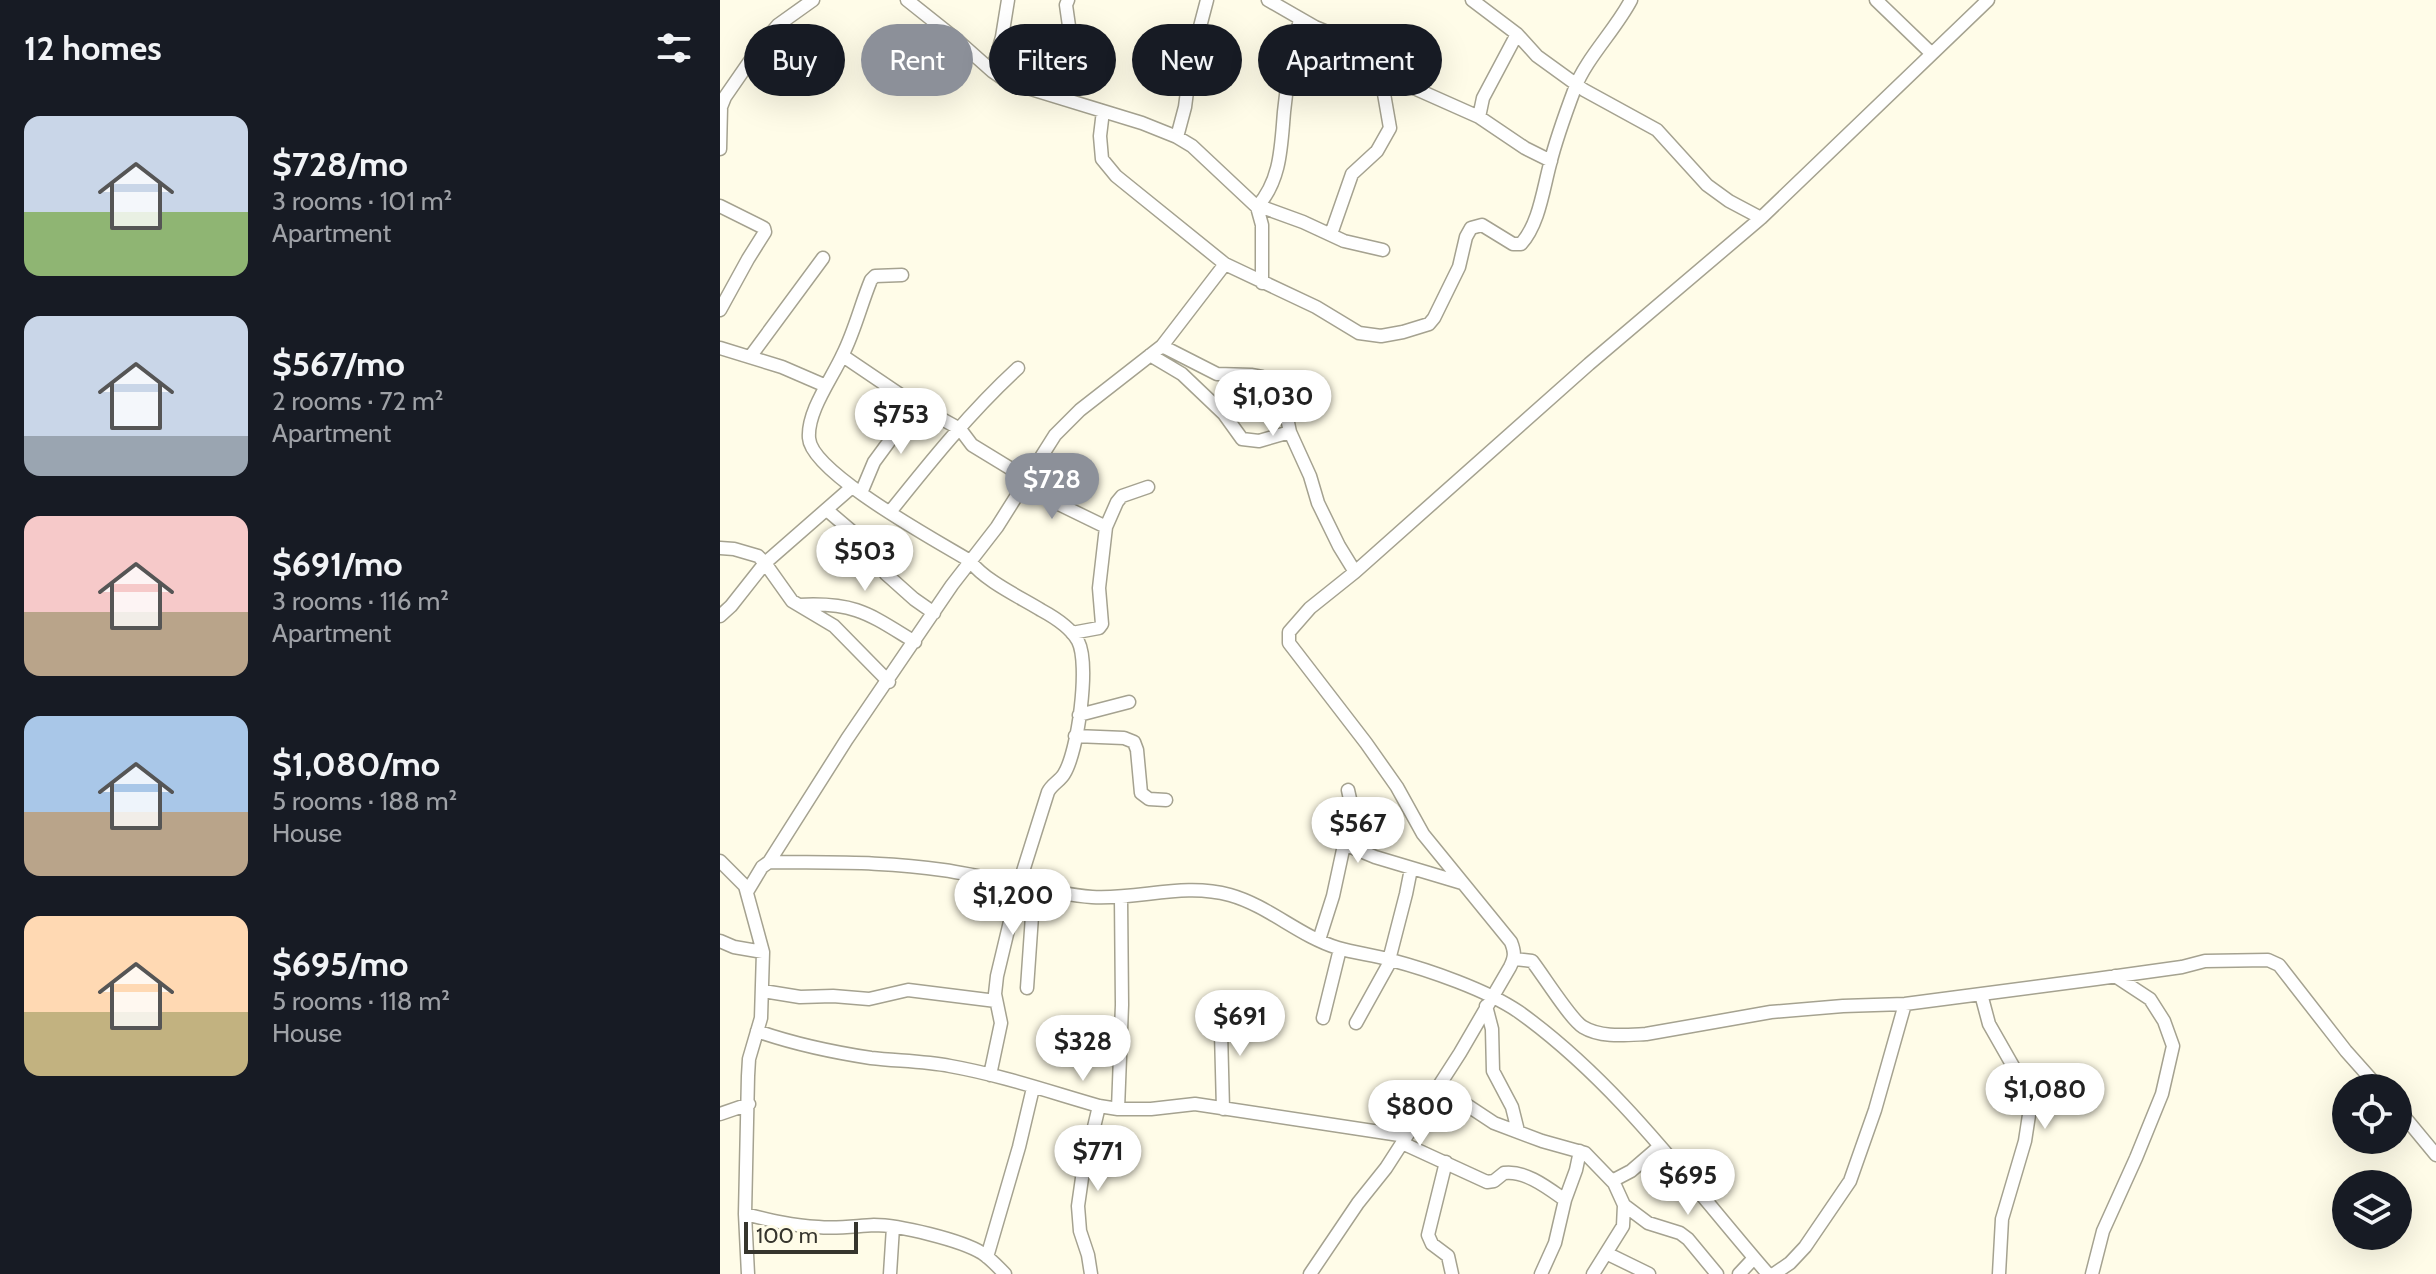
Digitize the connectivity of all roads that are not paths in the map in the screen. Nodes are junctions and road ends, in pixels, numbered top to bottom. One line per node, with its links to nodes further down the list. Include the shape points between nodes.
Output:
1 (907, 0): 16 (street)
2 (1008, 0): 12 (street)
3 (1068, 0): 21 (street, via 1075,68)
4 (1207, 0): 24 (street)
5 (1268, 0): 11 (street)
6 (1472, 0): 14 (street)
7 (1631, 0): 17 (street)
8 (1876, 0): 15 (street)
9 (1988, 0): 15 (street)
10 (809, 1): 25 (street, via 778,25 725,97)
11 (1300, 19): 13 (street); 28 (street, via 1279,163)
12 (1004, 24)
13 (1311, 24)
14 (1517, 34): 17 (street); 23 (street, via 1483,98)
15 (1931, 53): 29 (street)
16 (989, 68)
17 (1576, 84): 26 (street); 29 (street, via 1657,130 1707,185)
18 (1057, 96): 21 (street)
19 (1384, 96): 30 (street, via 1390,128 1377,151 1352,174)
20 (1432, 96): 23 (street)
21 (1067, 99): 22 (street)
22 (1103, 111): 24 (street); 33 (street, via 1102,159)
23 (1479, 117): 26 (street)
24 (1177, 137): 28 (street)
25 (720, 149)
26 (1551, 161): 35 (street, via 1528,237 1513,244 1490,228 1471,228 1455,277 1429,324 1381,336 1359,333)
27 (720, 206): 36 (street, via 764,228 765,235)
28 (1258, 206): 30 (street); 35 (street)
29 (1761, 218): 56 (street)
30 (1331, 234): 31 (street)
31 (1383, 250)
32 (823, 258): 41 (street)
33 (1225, 264): 35 (street); 37 (street)
34 (902, 275): 40 (street, via 872,278)
35 (1262, 283)
36 (720, 310)
37 (1162, 346): 39 (street); 46 (street, via 1217,374 1270,380 1283,399)
38 (720, 348): 41 (street)
39 (1150, 355): 46 (street, via 1182,374 1242,439 1259,441); 47 (street, via 1066,422)
40 (843, 356): 43 (street); 44 (street)
41 (750, 357): 43 (street)
42 (1018, 368): 45 (street)
43 (826, 386): 49 (street, via 809,439 816,456)
44 (911, 402): 45 (street); 49 (street, via 868,481)
45 (960, 429): 47 (street, via 972,445); 51 (street)
46 (1290, 432): 56 (street)
47 (1025, 482): 52 (street); 54 (street)
48 (1148, 487): 52 (street, via 1122,496)
49 (857, 490): 50 (street); 51 (street)
50 (828, 511): 55 (street); 58 (street, via 862,540 886,574)
51 (890, 512): 54 (street)
52 (1106, 527): 60 (street, via 1099,588 1102,624)
53 (720, 548): 55 (street, via 749,553)
54 (970, 561): 58 (street); 60 (street, via 981,575)
55 (765, 563): 57 (street); 59 (street)
56 (1355, 572): 72 (street, via 1293,625 1289,643)
57 (798, 605): 61 (street, via 857,609); 62 (street, via 834,626)
58 (934, 613): 61 (street)
59 (720, 616)
60 (1072, 633): 64 (street, via 1083,661)
61 (915, 642): 62 (street)
62 (889, 682): 70 (street)
63 (1129, 702): 64 (street)
64 (1079, 715): 65 (street)
65 (1075, 736): 67 (street, via 1130,739 1137,750 1141,793); 73 (street, via 1065,773 1048,792)
66 (1348, 790): 68 (street, via 1352,805)
67 (1166, 800)
68 (1344, 844): 71 (street); 77 (street)
69 (720, 861): 75 (street)
70 (769, 862): 73 (street, via 871,862); 75 (street)
71 (1411, 869): 72 (street); 82 (street)
72 (1462, 883): 81 (street, via 1511,942)
73 (1019, 884): 74 (street); 87 (street)
74 (1034, 887): 76 (street); 84 (street)
75 (747, 892): 80 (street)
76 (1121, 898): 77 (street, via 1186,889 1227,895); 100 (street)
77 (1319, 940): 79 (street)
78 (720, 941): 80 (street)
79 (1340, 949): 82 (street); 91 (street)
80 (763, 952): 85 (street)
81 (1515, 959): 88 (street); 90 (street, via 1532,961 1583,1027 1608,1034 1646,1034 1771,1012)
82 (1390, 960): 88 (street); 92 (street)
83 (2115, 976): 86 (street); 94 (street, via 2205,961 2268,960 2279,965); 131 (street, via 2157,1007 2173,1046 2162,1094 2103,1231)
84 (1027, 988)
85 (763, 991): 87 (street, via 869,999 908,990); 93 (street)
86 (1981, 994): 90 (street); 130 (street, via 1989,1024 2022,1082 2029,1115 2002,1219)
87 (996, 1001): 95 (street, via 1001,1023)
88 (1489, 1001): 96 (street); 104 (street, via 1494,1076 1512,1107); 106 (street, via 1518,1012 1580,1060)
89 (1230, 1004): 101 (street, via 1221,1032)
90 (1905, 1004): 129 (street, via 1850,1181 1805,1247)
91 (1323, 1018)
92 (1356, 1023)
93 (757, 1031): 95 (street, via 827,1051); 98 (street, via 749,1059)
94 (2367, 1074)
95 (990, 1075): 97 (street)
96 (1438, 1086): 104 (street, via 1482,1117); 105 (street)
97 (1033, 1088): 99 (street); 116 (street)
98 (749, 1104): 102 (street); 113 (street)
99 (1099, 1106): 100 (street); 121 (street, via 1078,1206)
100 (1118, 1109): 101 (street, via 1195,1104)
101 (1223, 1109): 105 (street)
102 (720, 1114)
103 (2412, 1126): 108 (street)
104 (1518, 1131): 107 (street)
105 (1404, 1140): 109 (street); 122 (street)
106 (1660, 1146): 110 (street); 117 (street)
107 (1580, 1151): 110 (street); 111 (street)
108 (2436, 1155)
109 (1446, 1162): 111 (street, via 1490,1182 1504,1173 1519,1174); 123 (street, via 1428,1235 1448,1256)
110 (1612, 1181): 112 (street)
111 (1565, 1200): 124 (street)
112 (1624, 1205): 115 (street, via 1623,1226); 127 (street, via 1641,1219 1680,1233)
113 (745, 1214): 114 (street, via 815,1227); 118 (street)
114 (893, 1227): 116 (street, via 945,1239); 119 (street)
115 (1606, 1253): 125 (street); 126 (street)
116 (987, 1257): 120 (street)
117 (1754, 1258): 128 (street); 129 (street)
118 (748, 1274)
119 (890, 1274)
120 (1005, 1274)
121 (1091, 1274)
122 (1310, 1274)
123 (1452, 1274)
124 (1541, 1274)
125 (1593, 1274)
126 (1649, 1274)
127 (1717, 1274)
128 (1739, 1274)
129 (1771, 1274)
130 (1999, 1274)
131 (2092, 1274)

